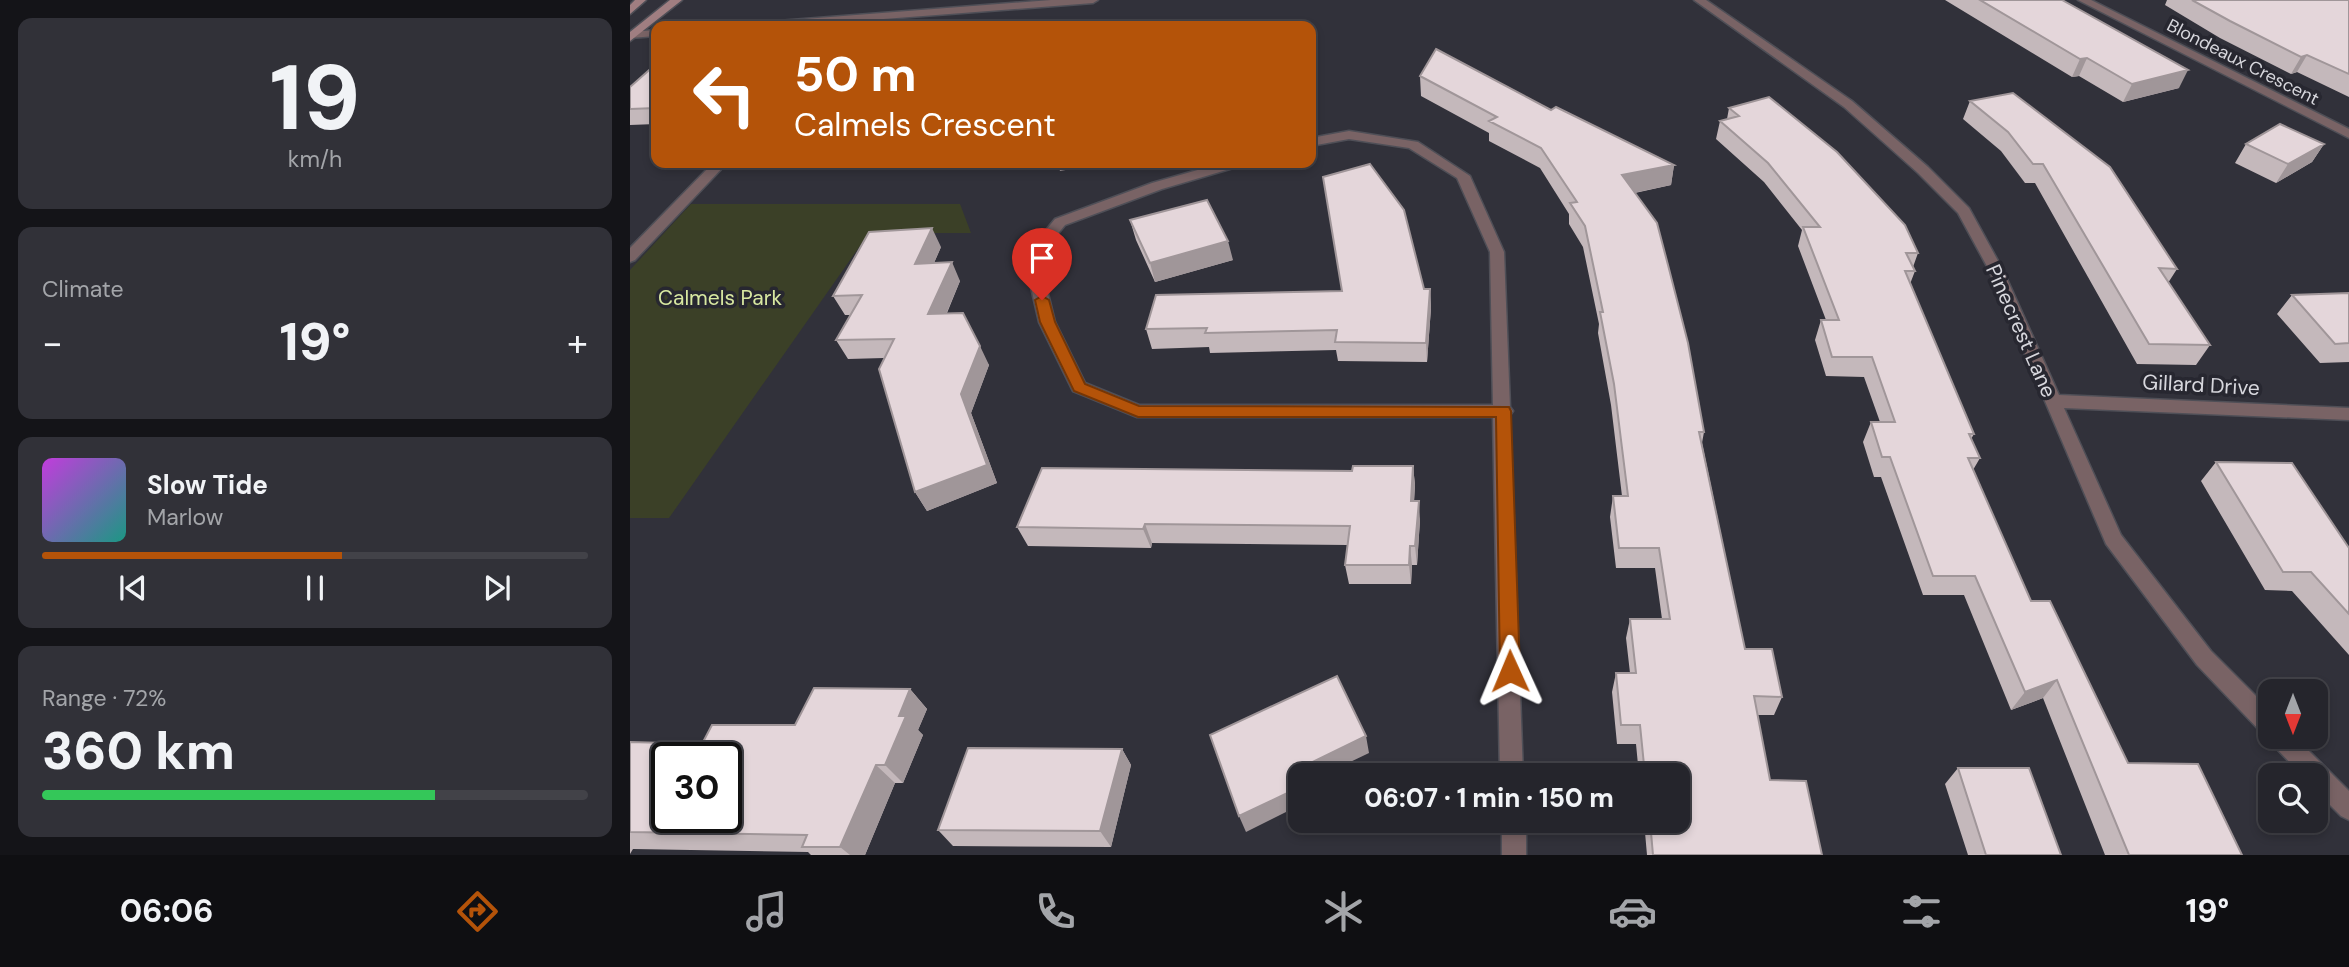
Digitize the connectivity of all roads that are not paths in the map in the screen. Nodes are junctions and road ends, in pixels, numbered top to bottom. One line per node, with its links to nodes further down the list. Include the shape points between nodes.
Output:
1 (641, 0): 6 (main road)
2 (677, 0): 9 (main road)
3 (1093, 0): 7 (street)
4 (1699, 0): 15 (street, Pinecrest Lane, via 1847,104 1964,211 1996,270)
5 (2083, 0): 10 (street, Blondeaux Crescent)
6 (630, 11)
7 (862, 21)
8 (651, 33): 9 (street)
9 (631, 35)
10 (2349, 134)
11 (1316, 141): 16 (street, via 1349,135 1413,145 1463,176 1497,252)
12 (715, 168): 14 (street)
13 (1220, 168): 16 (street, via 1060,222 1031,257 1048,322 1079,387 1138,411)
14 (630, 257)
15 (2052, 401): 17 (street, Gillard Drive); 18 (street, Pinecrest Lane, via 2113,539 2204,658)
16 (1504, 411): 20 (street)
17 (2349, 414)
18 (2258, 714)
19 (2292, 749): 21 (street)
20 (1512, 763)
21 (2349, 808)
22 (1514, 833): 23 (street)
23 (1514, 855)

